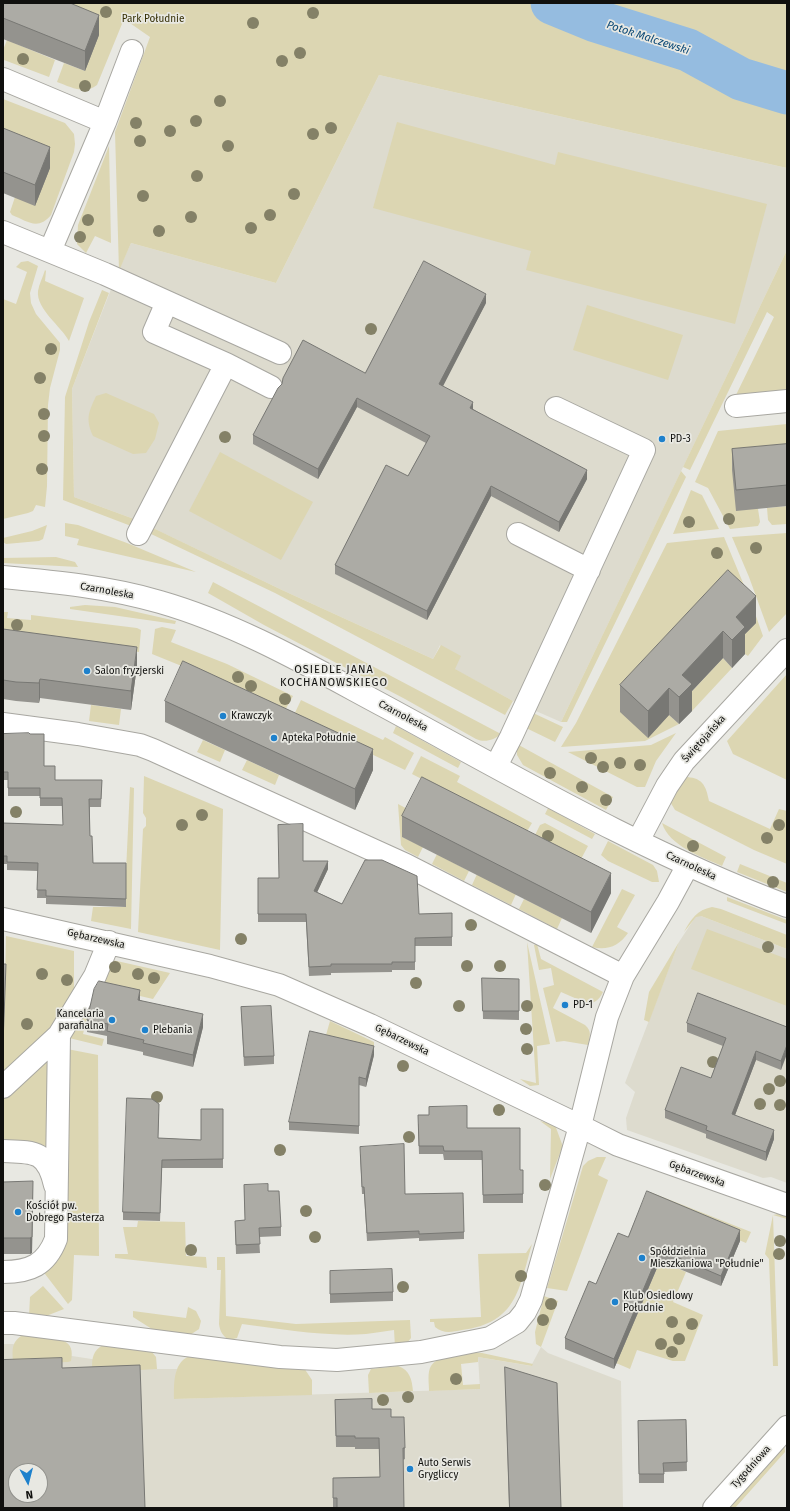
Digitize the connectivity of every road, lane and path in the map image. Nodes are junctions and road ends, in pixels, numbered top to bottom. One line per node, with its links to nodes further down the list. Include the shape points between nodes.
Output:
1 (132, 50): 3 (street)
2 (3, 79): 3 (street)
3 (105, 122): 5 (street)
4 (3, 232): 5 (street)
5 (50, 251): 6 (street)
6 (167, 302): 7 (street); 8 (street, via 154,332)
7 (280, 353)
8 (226, 364): 9 (street); 13 (street)
9 (272, 387)
10 (787, 401): 11 (street)
11 (736, 406)
12 (556, 408): 15 (street, via 644,450)
13 (138, 534)
14 (518, 534): 15 (street)
15 (589, 570): 19 (street)
16 (3, 577): 19 (street, Czarnoleska, via 89,587 159,602 191,612 284,652)
17 (787, 650): 20 (street, Świętojańska, via 684,761 667,786)
18 (3, 724): 25 (street, via 78,734 140,745 153,750 406,865)
19 (496, 766): 20 (street, Czarnoleska)
20 (638, 841): 21 (street, Czarnoleska)
21 (688, 865): 22 (street, Czarnoleska); 25 (street)
22 (787, 906)
23 (3, 918): 24 (street, Gębarzewska)
24 (109, 942): 26 (street, via 95,976); 28 (street, Gębarzewska, via 279,985 370,1025)
25 (623, 976): 28 (street, via 607,1018)
26 (59, 1035): 27 (street); 30 (street)
27 (3, 1087)
28 (580, 1126): 31 (street, Gębarzewska, via 618,1145); 33 (street, via 531,1300 517,1322 490,1338 398,1355 312,1360)
29 (3, 1151): 30 (street, via 34,1153 43,1159 50,1169)
30 (58, 1196): 32 (street, via 56,1238 43,1261 24,1271)
31 (787, 1205)
32 (3, 1272)
33 (3, 1322)
34 (787, 1427): 35 (street, Tygodniowa)
35 (714, 1508)

